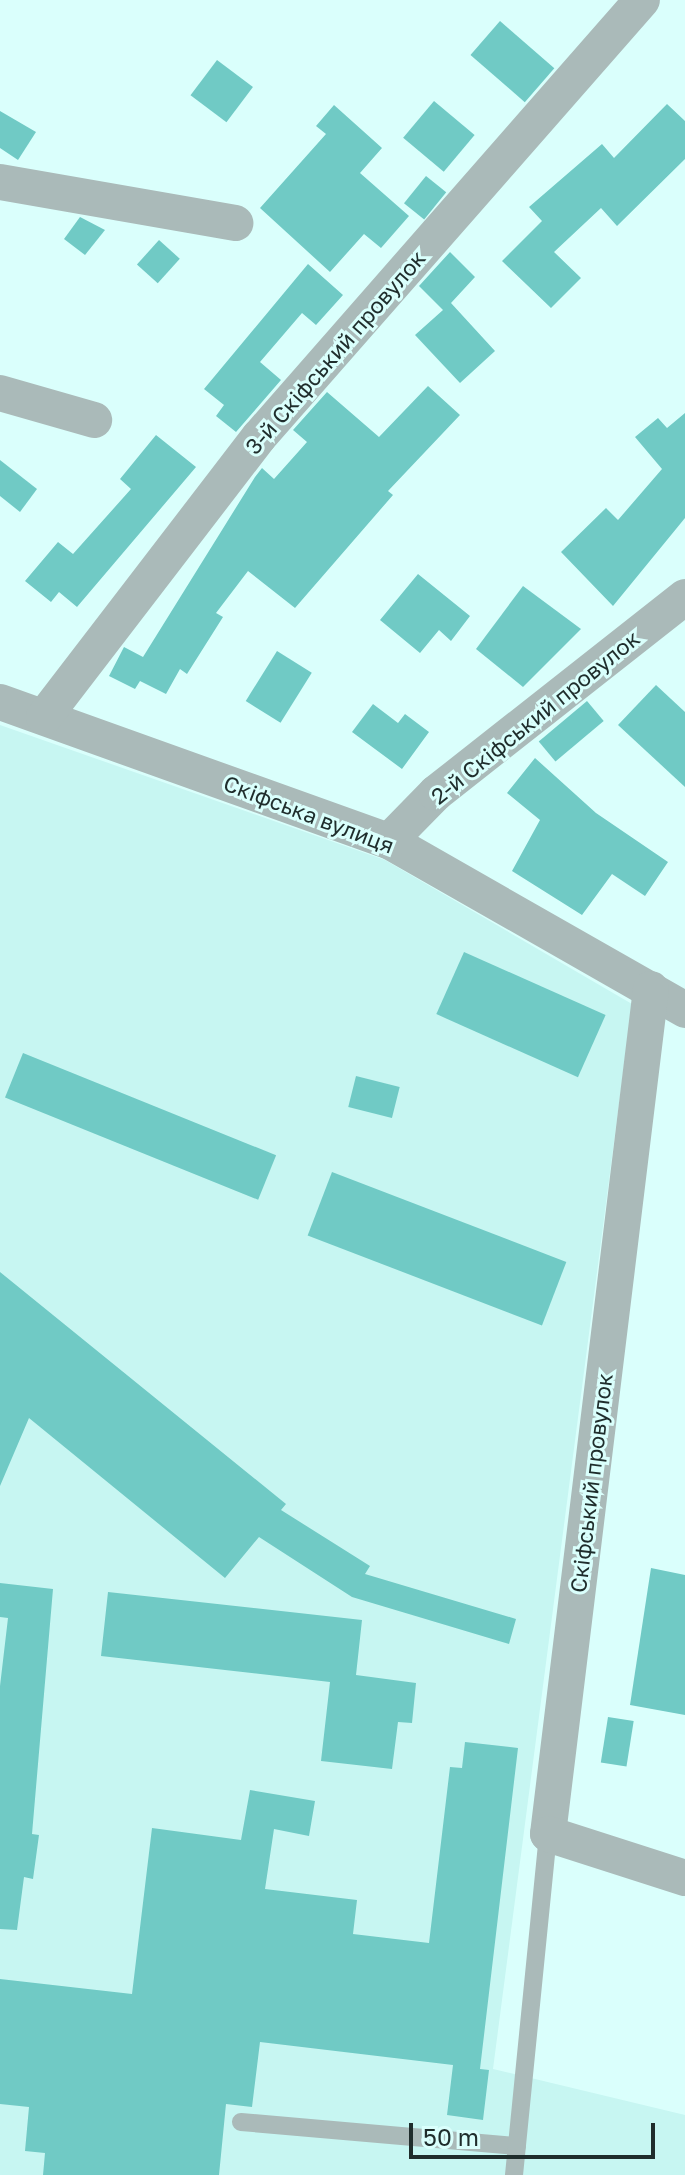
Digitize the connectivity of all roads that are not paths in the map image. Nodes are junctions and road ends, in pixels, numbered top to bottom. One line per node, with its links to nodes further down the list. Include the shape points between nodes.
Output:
1 (642, 0): 8 (street, 3-й Скіфський провулок, via 259,437)
2 (0, 182): 3 (street)
3 (235, 223)
4 (0, 393): 5 (street)
5 (94, 420)
6 (685, 597): 9 (street, 2-й Скіфський провулок, via 436,793)
7 (0, 702): 8 (street, Скіфська вулиця)
8 (44, 717): 9 (street, Скіфська вулиця)
9 (389, 841): 10 (street, Скіфська вулиця)
10 (651, 989): 11 (street, Скіфська вулиця); 12 (street, Скіфський провулок)
11 (685, 1010)
12 (548, 1834): 13 (street); 15 (lane)
13 (685, 1878)
14 (241, 2122): 15 (lane)
15 (517, 2146): 16 (lane)
16 (514, 2175)

